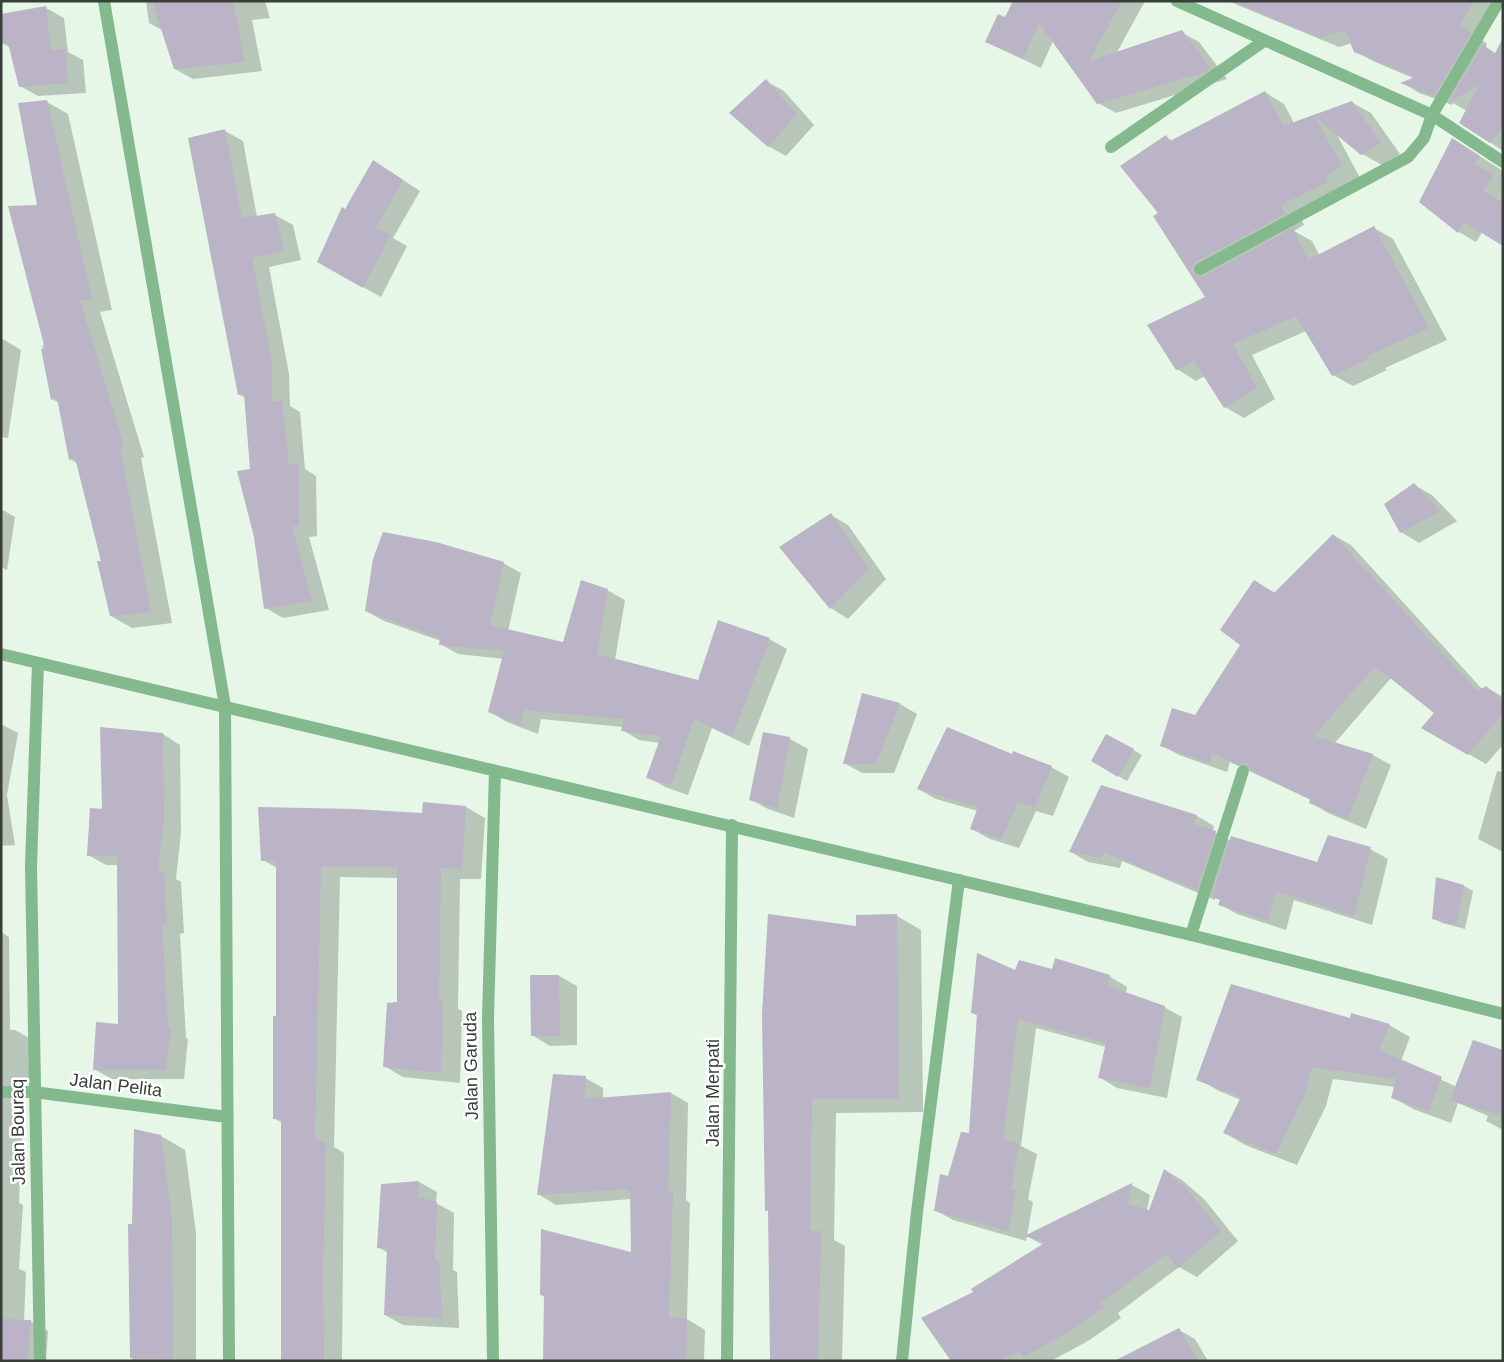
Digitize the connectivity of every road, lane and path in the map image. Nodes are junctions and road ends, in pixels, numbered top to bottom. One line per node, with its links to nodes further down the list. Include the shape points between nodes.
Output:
1 (104, 1): 11 (street)
2 (1178, 1): 4 (street)
3 (1499, 1): 5 (street)
4 (1264, 41): 5 (street); 6 (street)
5 (1432, 115): 7 (street); 8 (street, via 1424,138 1408,157)
6 (1111, 147)
7 (1503, 162)
8 (1200, 269)
9 (1, 654): 10 (street)
10 (38, 663): 11 (street); 19 (street, Jalan Bouraq, via 31,866)
11 (225, 706): 12 (street); 20 (street)
12 (494, 771): 14 (street); 23 (street, Jalan Garuda, via 488,1018)
13 (1243, 771): 16 (street)
14 (732, 825): 15 (street); 24 (street, Jalan Merpati)
15 (959, 880): 16 (street); 25 (street, via 918,1202)
16 (1191, 935): 17 (street)
17 (1503, 1014)
18 (1, 1092): 19 (street, Jalan Pelita)
19 (34, 1092): 20 (street, Jalan Pelita); 21 (street, Jalan Bouraq)
20 (227, 1117): 22 (street)
21 (40, 1361)
22 (230, 1361)
23 (492, 1361)
24 (727, 1361)
25 (902, 1361)

